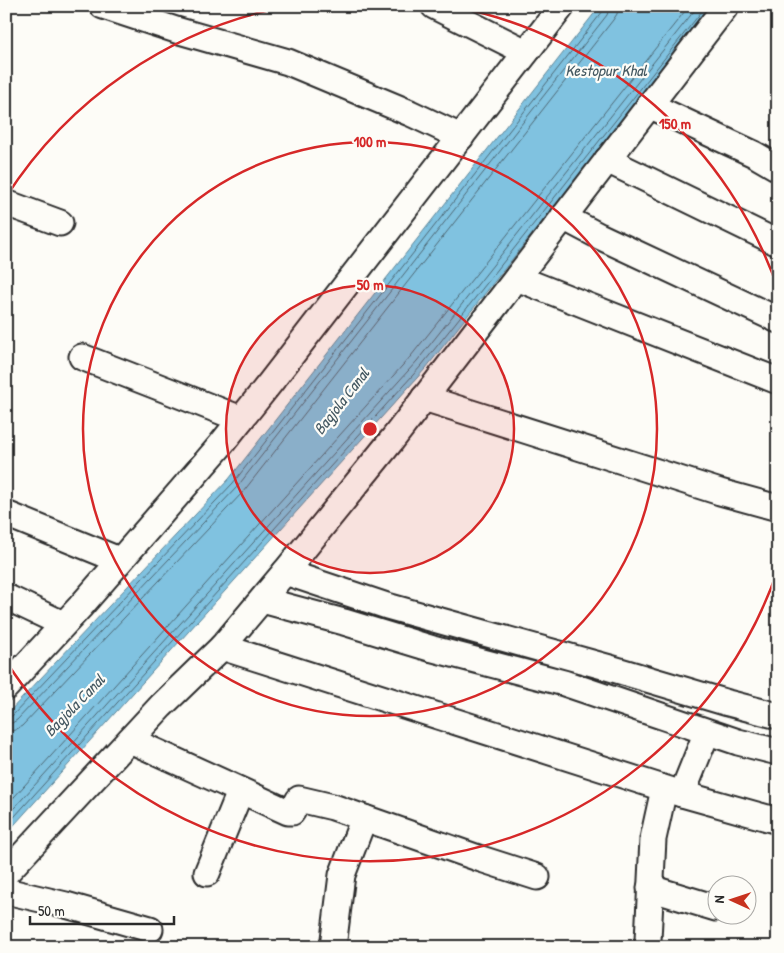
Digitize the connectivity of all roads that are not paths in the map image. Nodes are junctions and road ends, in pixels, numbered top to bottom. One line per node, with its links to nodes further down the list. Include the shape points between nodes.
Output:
1 (103, 6): 7 (street, via 288,62)
2 (434, 6): 5 (street)
3 (562, 6): 5 (street)
4 (726, 6): 6 (street)
5 (526, 52): 7 (street)
6 (649, 105): 8 (street); 9 (street)
7 (461, 137): 19 (street)
8 (607, 160): 11 (street); 13 (street)
9 (778, 168)
10 (6, 203): 12 (street)
11 (563, 217): 14 (street); 15 (street)
12 (60, 223)
13 (778, 243)
14 (517, 278): 17 (street); 18 (street)
15 (778, 320)
16 (82, 357): 19 (street)
17 (778, 381)
18 (424, 398): 20 (street); 23 (street)
19 (241, 419): 22 (street)
20 (778, 508)
21 (6, 514): 22 (street)
22 (119, 560): 26 (street)
23 (285, 572): 25 (street); 29 (street, via 387,606)
24 (6, 597): 26 (street)
25 (262, 600): 27 (street); 30 (street, via 564,683)
26 (63, 624): 28 (street)
27 (222, 647): 31 (street); 34 (street)
28 (6, 687)
29 (778, 716)
30 (707, 732): 32 (street); 34 (street)
31 (130, 740): 33 (street); 37 (street)
32 (778, 752)
33 (240, 792): 35 (street, via 290,813 297,800 302,798); 38 (street)
34 (673, 792): 36 (street); 40 (street, via 653,839)
35 (364, 818): 39 (street); 45 (street, via 342,876)
36 (778, 821)
37 (6, 873)
38 (208, 873)
39 (537, 877)
40 (650, 888): 42 (street); 44 (street)
41 (6, 891): 43 (street)
42 (706, 905)
43 (150, 929)
44 (648, 940)
45 (333, 947)

